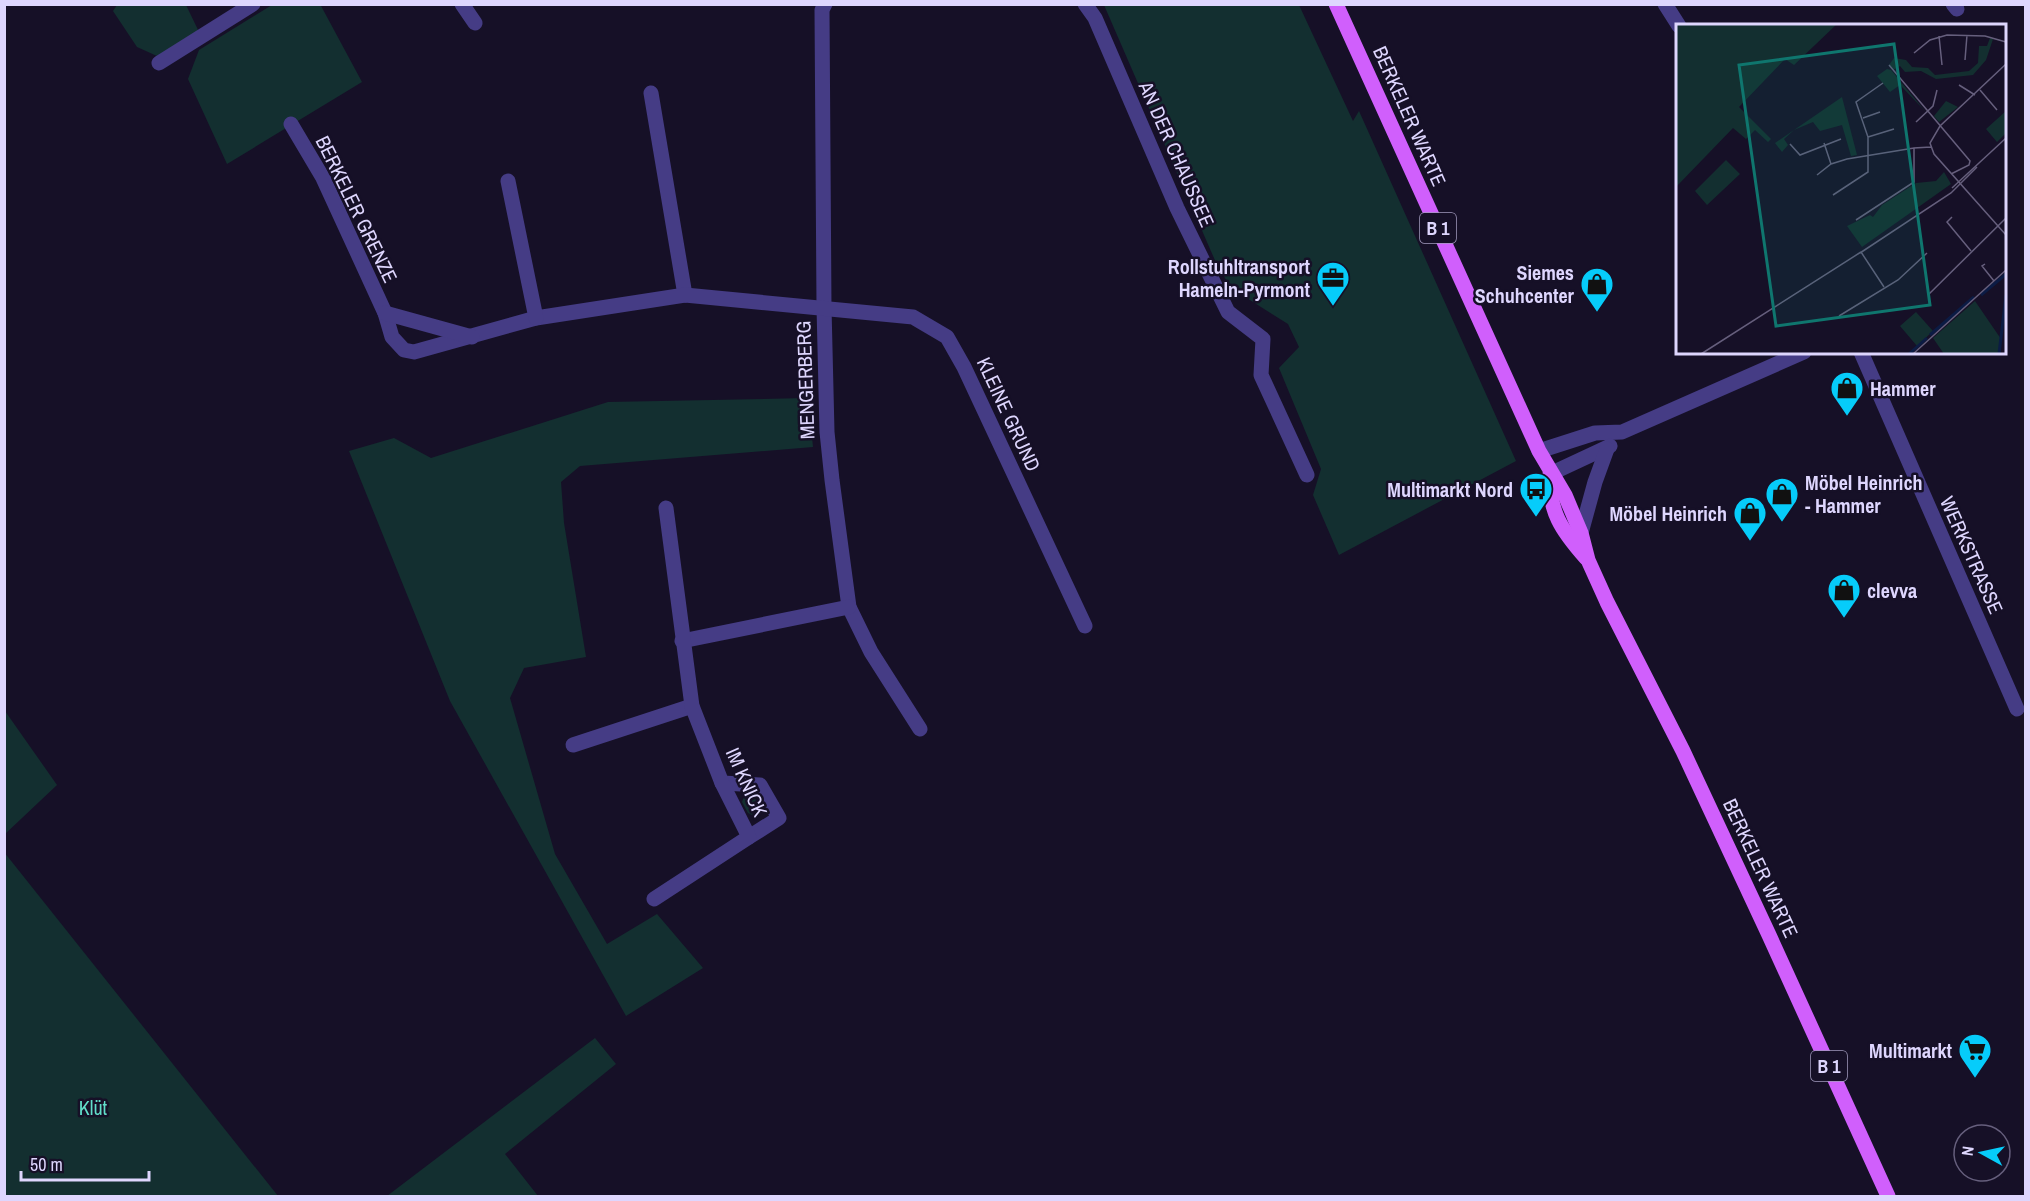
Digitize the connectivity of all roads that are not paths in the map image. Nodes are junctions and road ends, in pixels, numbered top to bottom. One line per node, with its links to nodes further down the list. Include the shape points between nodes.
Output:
1 (253, 4): 9 (street)
2 (462, 4): 7 (street)
3 (1085, 4): 24 (street, AN DER CHAUSSEE, via 1095,18 1177,208 1228,312 1263,339 1261,375)
4 (1336, 4): 22 (main road, BERKELER WARTE / B 1)
5 (1665, 4): 8 (street)
6 (821, 6): 14 (street, MENGERBERG)
7 (475, 23)
8 (1678, 24)
9 (159, 63)
10 (651, 93): 13 (street)
11 (291, 124): 15 (street, BERKELER GRENZE, via 323,178)
12 (508, 181): 16 (street)
13 (685, 295): 14 (street, BERKELER GRENZE); 16 (street, BERKELER GRENZE)
14 (824, 307): 28 (street, MENGERBERG, via 827,432); 29 (street, KLEINE GRUND, via 913,317 947,337)
15 (385, 313): 17 (street, BERKELER GRENZE); 17 (street, BERKELER GRENZE, via 392,337 404,350 414,352)
16 (536, 318): 17 (street, BERKELER GRENZE)
17 (473, 338)
18 (1799, 354): 20 (street)
19 (1862, 354): 32 (street, WERKSTRASSE)
20 (1622, 432): 21 (street); 22 (street, via 1595,432)
21 (1607, 449): 23 (street); 26 (street)
22 (1539, 451): 23 (main road, BERKELER WARTE / B 1)
23 (1550, 474): 26 (main road, BERKELER WARTE / B 1, via 1565,495); 27 (main road, BERKELER WARTE / B 1, via 1549,497 1567,537)
24 (1307, 475)
25 (666, 507): 30 (street, IM KNICK)
26 (1581, 533): 27 (main road, BERKELER WARTE / B 1)
27 (1588, 560): 38 (main road, BERKELER WARTE / B 1, via 1769,935)
28 (849, 607): 30 (street); 33 (street, MENGERBERG, via 871,652)
29 (1085, 626)
30 (682, 641): 31 (street, IM KNICK)
31 (692, 706): 34 (street); 35 (street, IM KNICK)
32 (2017, 709)
33 (920, 729)
34 (573, 745)
35 (722, 783): 36 (street, IM KNICK); 36 (street, via 760,785 779,818)
36 (749, 837): 37 (street, IM KNICK)
37 (654, 899)
38 (1888, 1197)

